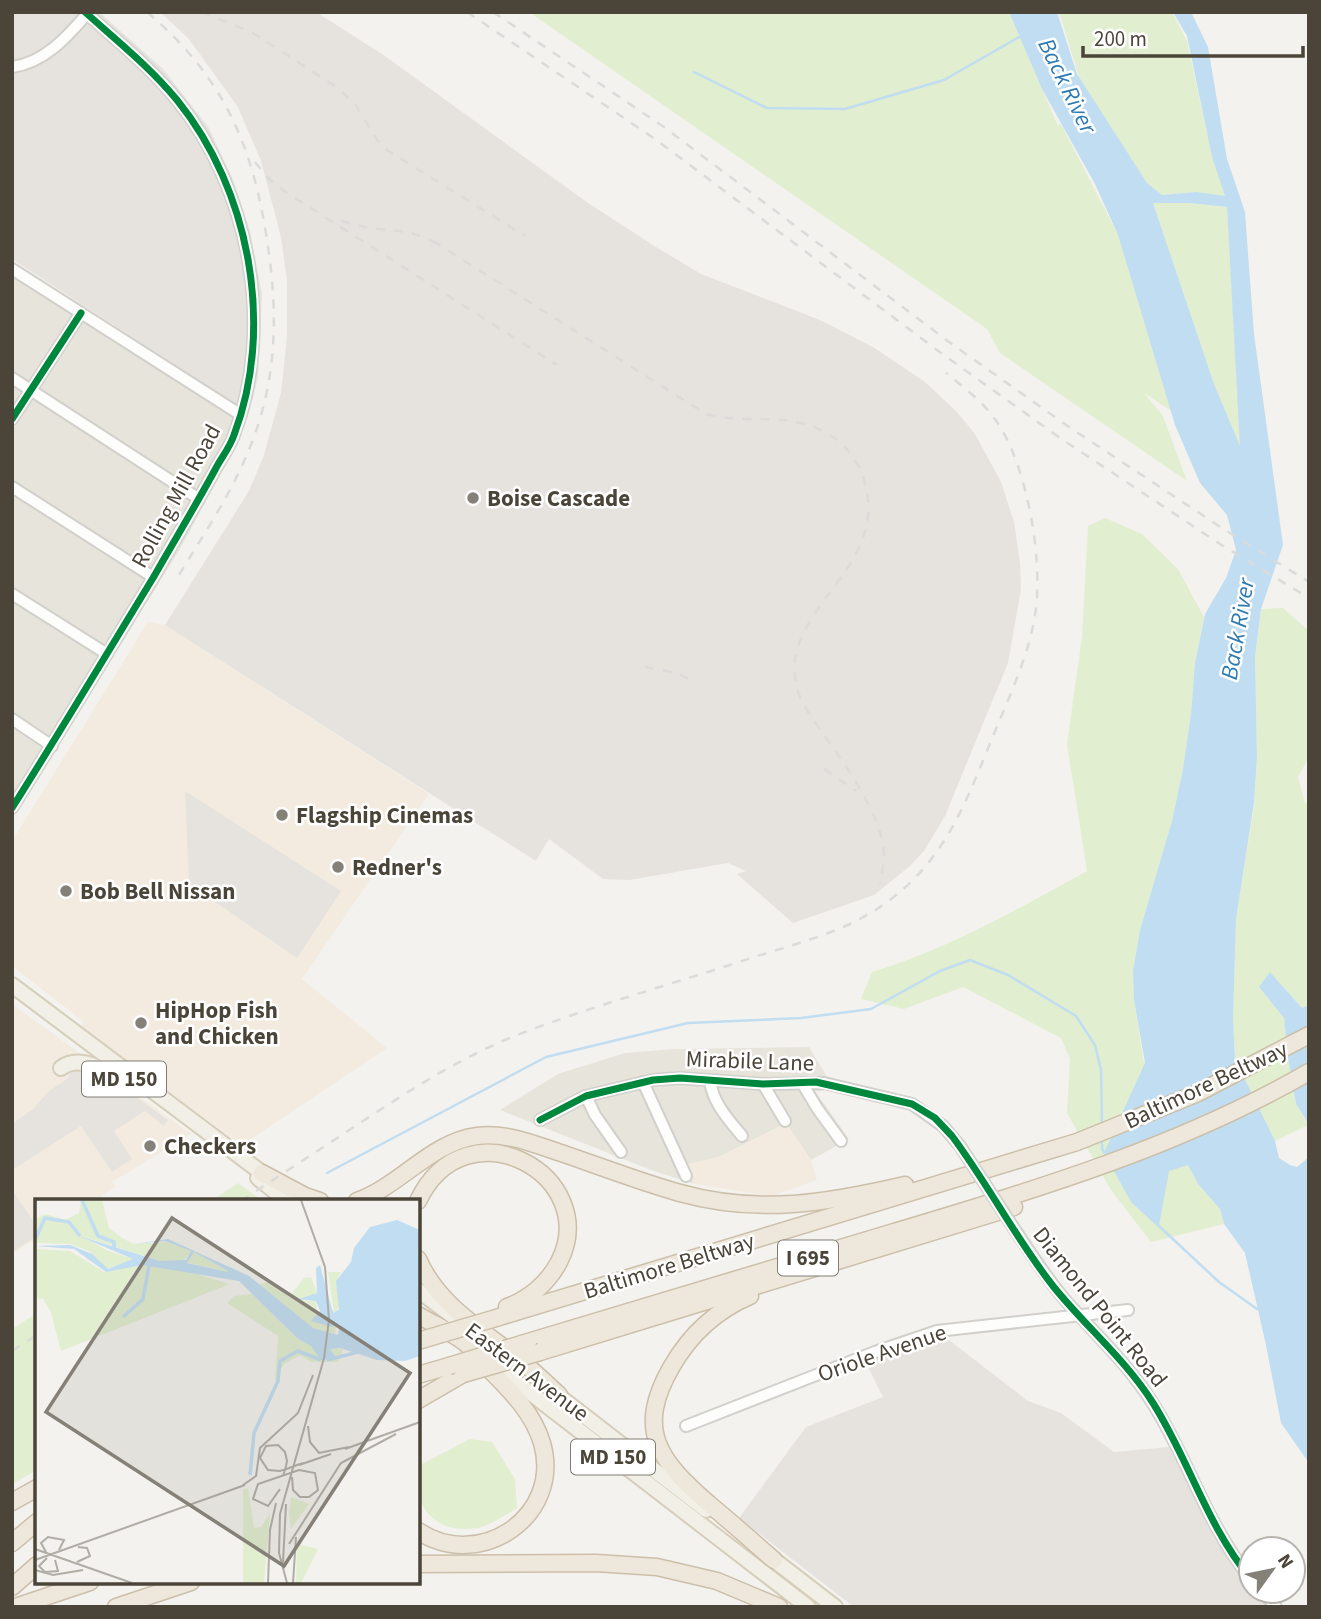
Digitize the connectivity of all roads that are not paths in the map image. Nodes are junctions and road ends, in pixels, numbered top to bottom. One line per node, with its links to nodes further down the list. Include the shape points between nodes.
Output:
1 (86, 13): 2 (street, via 45,54); 7 (street, Rolling Mill Road, via 178,101 214,158 233,202 244,238 252,304 251,362)
2 (12, 67)
3 (12, 269): 4 (street)
4 (81, 313): 6 (street); 7 (street)
5 (12, 378): 6 (street)
6 (31, 390): 8 (street); 10 (street)
7 (241, 415): 10 (street, Rolling Mill Road)
8 (12, 419)
9 (12, 487): 11 (street)
10 (200, 499): 11 (street, Rolling Mill Road)
11 (153, 577): 13 (street, Rolling Mill Road)
12 (12, 594): 13 (street)
13 (107, 654): 15 (street, Rolling Mill Road)
14 (12, 719): 15 (street)
15 (52, 746): 16 (street, Rolling Mill Road)
16 (12, 808)
17 (12, 985): 35 (main road, MD 150)
18 (12, 996): 23 (main road, MD 150)
19 (1309, 1035): 34 (highway, Baltimore Beltway / I 695, via 1198,1093 1077,1142)
20 (61, 1068): 23 (main road, via 86,1063)
21 (1309, 1072): 37 (highway, Baltimore Beltway / I 695, via 1209,1124)
22 (710, 1081): 24 (street, Mirabile Lane); 26 (street, Mirabile Lane); 30 (street, via 717,1103)
23 (127, 1082): 38 (main road, MD 150)
24 (643, 1082): 27 (street, Mirabile Lane); 36 (street)
25 (802, 1083): 26 (street, Mirabile Lane); 31 (street, Mirabile Lane, via 824,1083 903,1101 924,1110); 32 (street)
26 (763, 1084): 29 (street)
27 (586, 1096): 28 (street, Mirabile Lane); 33 (street)
28 (540, 1120)
29 (785, 1121)
30 (742, 1136)
31 (952, 1136): 50 (street, Diamond Point Road, bridge, via 1052,1284)
32 (841, 1141)
33 (621, 1152)
34 (1010, 1163): 41 (highway, via 833,1200 760,1205 680,1193 527,1142 483,1135 447,1146); 49 (highway, Baltimore Beltway / I 695)
35 (262, 1172): 39 (main road, MD 150); 40 (highway)
36 (686, 1176)
37 (1089, 1176): 43 (highway, via 975,1220); 53 (highway, Baltimore Beltway / I 695)
38 (284, 1199)
39 (297, 1199)
40 (314, 1199)
41 (362, 1199)
42 (419, 1199): 49 (highway, via 445,1167 479,1153 508,1154 523,1160 554,1187 566,1227 561,1257 538,1289)
43 (851, 1258): 53 (highway); 65 (highway, via 743,1299 708,1321 679,1354 657,1404 655,1433 670,1467)
44 (420, 1262): 57 (highway, via 446,1301)
45 (420, 1291): 57 (main road, Eastern Avenue / MD 150)
46 (420, 1309): 52 (main road, Eastern Avenue / MD 150)
47 (1128, 1310): 50 (street, Oriole Avenue)
48 (420, 1316): 52 (highway)
49 (492, 1316): 51 (highway, Baltimore Beltway / I 695, bridge)
50 (1080, 1316): 59 (street, Oriole Avenue, via 925,1335); 66 (street, Diamond Point Road, via 1151,1401 1220,1536)
51 (420, 1339)
52 (464, 1342): 63 (highway, via 532,1420 543,1446 544,1480 536,1504 519,1525 495,1539 458,1545); 68 (main road, Eastern Avenue / MD 150)
53 (534, 1347): 54 (highway, bridge)
54 (456, 1370): 55 (highway); 56 (highway); 58 (highway)
55 (420, 1375)
56 (420, 1387)
57 (559, 1395): 65 (main road, Eastern Avenue / MD 150)
58 (420, 1398)
59 (687, 1426)
60 (35, 1489): 61 (highway)
61 (12, 1502)
62 (35, 1524): 64 (highway)
63 (420, 1532)
64 (12, 1543)
65 (774, 1560): 79 (main road, Eastern Avenue / MD 150)
66 (1237, 1560)
67 (420, 1564): 76 (highway, via 657,1567 717,1581)
68 (755, 1566): 77 (main road, Eastern Avenue / MD 150); 78 (main road, via 780,1577)
69 (35, 1567): 73 (highway)
70 (70, 1584): 74 (highway)
71 (84, 1584): 74 (highway)
72 (185, 1584): 75 (highway)
73 (12, 1587)
74 (14, 1606)
75 (116, 1607)
76 (779, 1607)
77 (808, 1607)
78 (820, 1607)
79 (835, 1607)

